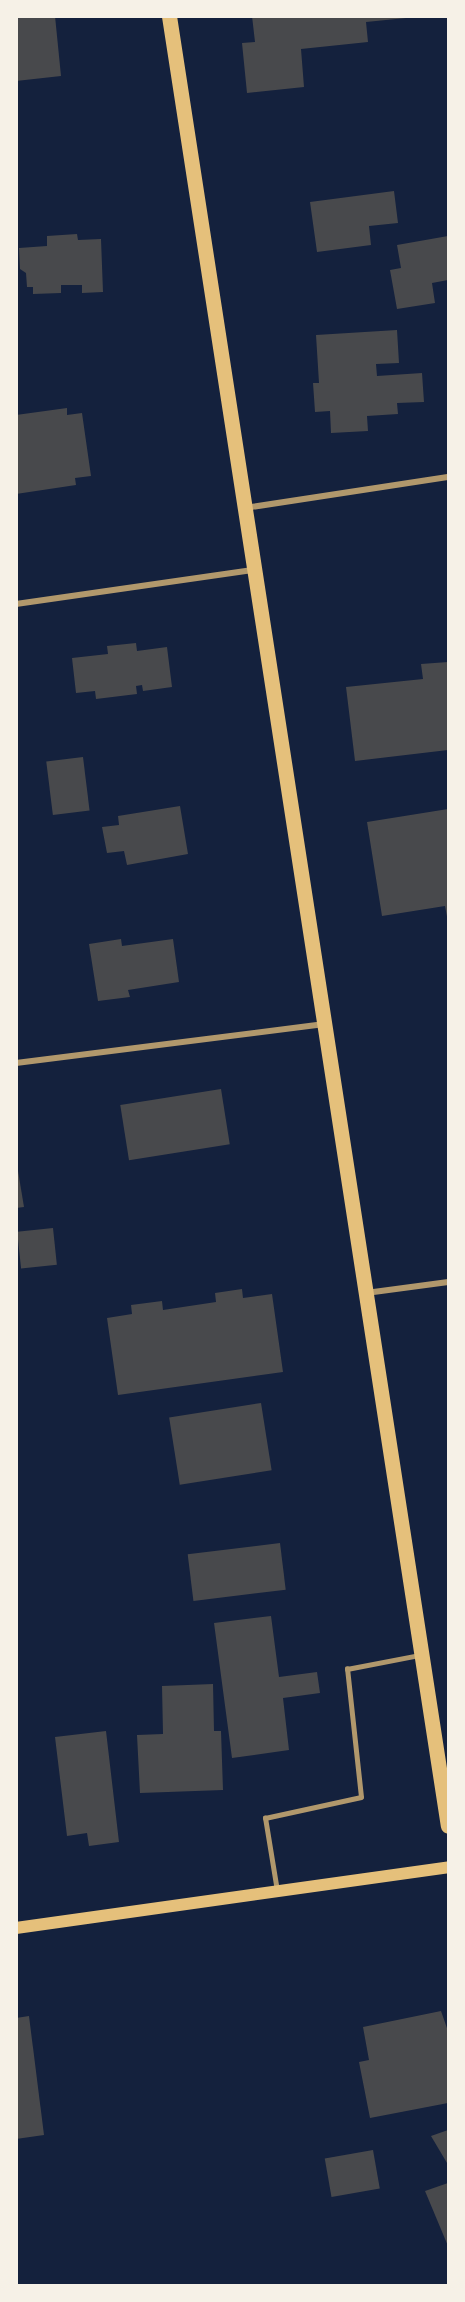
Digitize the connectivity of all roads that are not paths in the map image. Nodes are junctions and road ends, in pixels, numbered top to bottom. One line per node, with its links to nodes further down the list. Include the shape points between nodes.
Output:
1 (169, 16): 3 (main road)
2 (448, 477): 3 (street)
3 (244, 508): 4 (main road)
4 (253, 570): 5 (street); 6 (main road)
5 (16, 604)
6 (324, 1023): 7 (street); 9 (main road)
7 (16, 1064)
8 (448, 1282): 9 (street)
9 (365, 1293): 10 (main road)
10 (422, 1654): 11 (main road); 13 (lane, via 347,1669 361,1797 265,1818)
11 (448, 1826)
12 (448, 1867): 13 (main road)
13 (278, 1893): 14 (main road)
14 (16, 1928)

